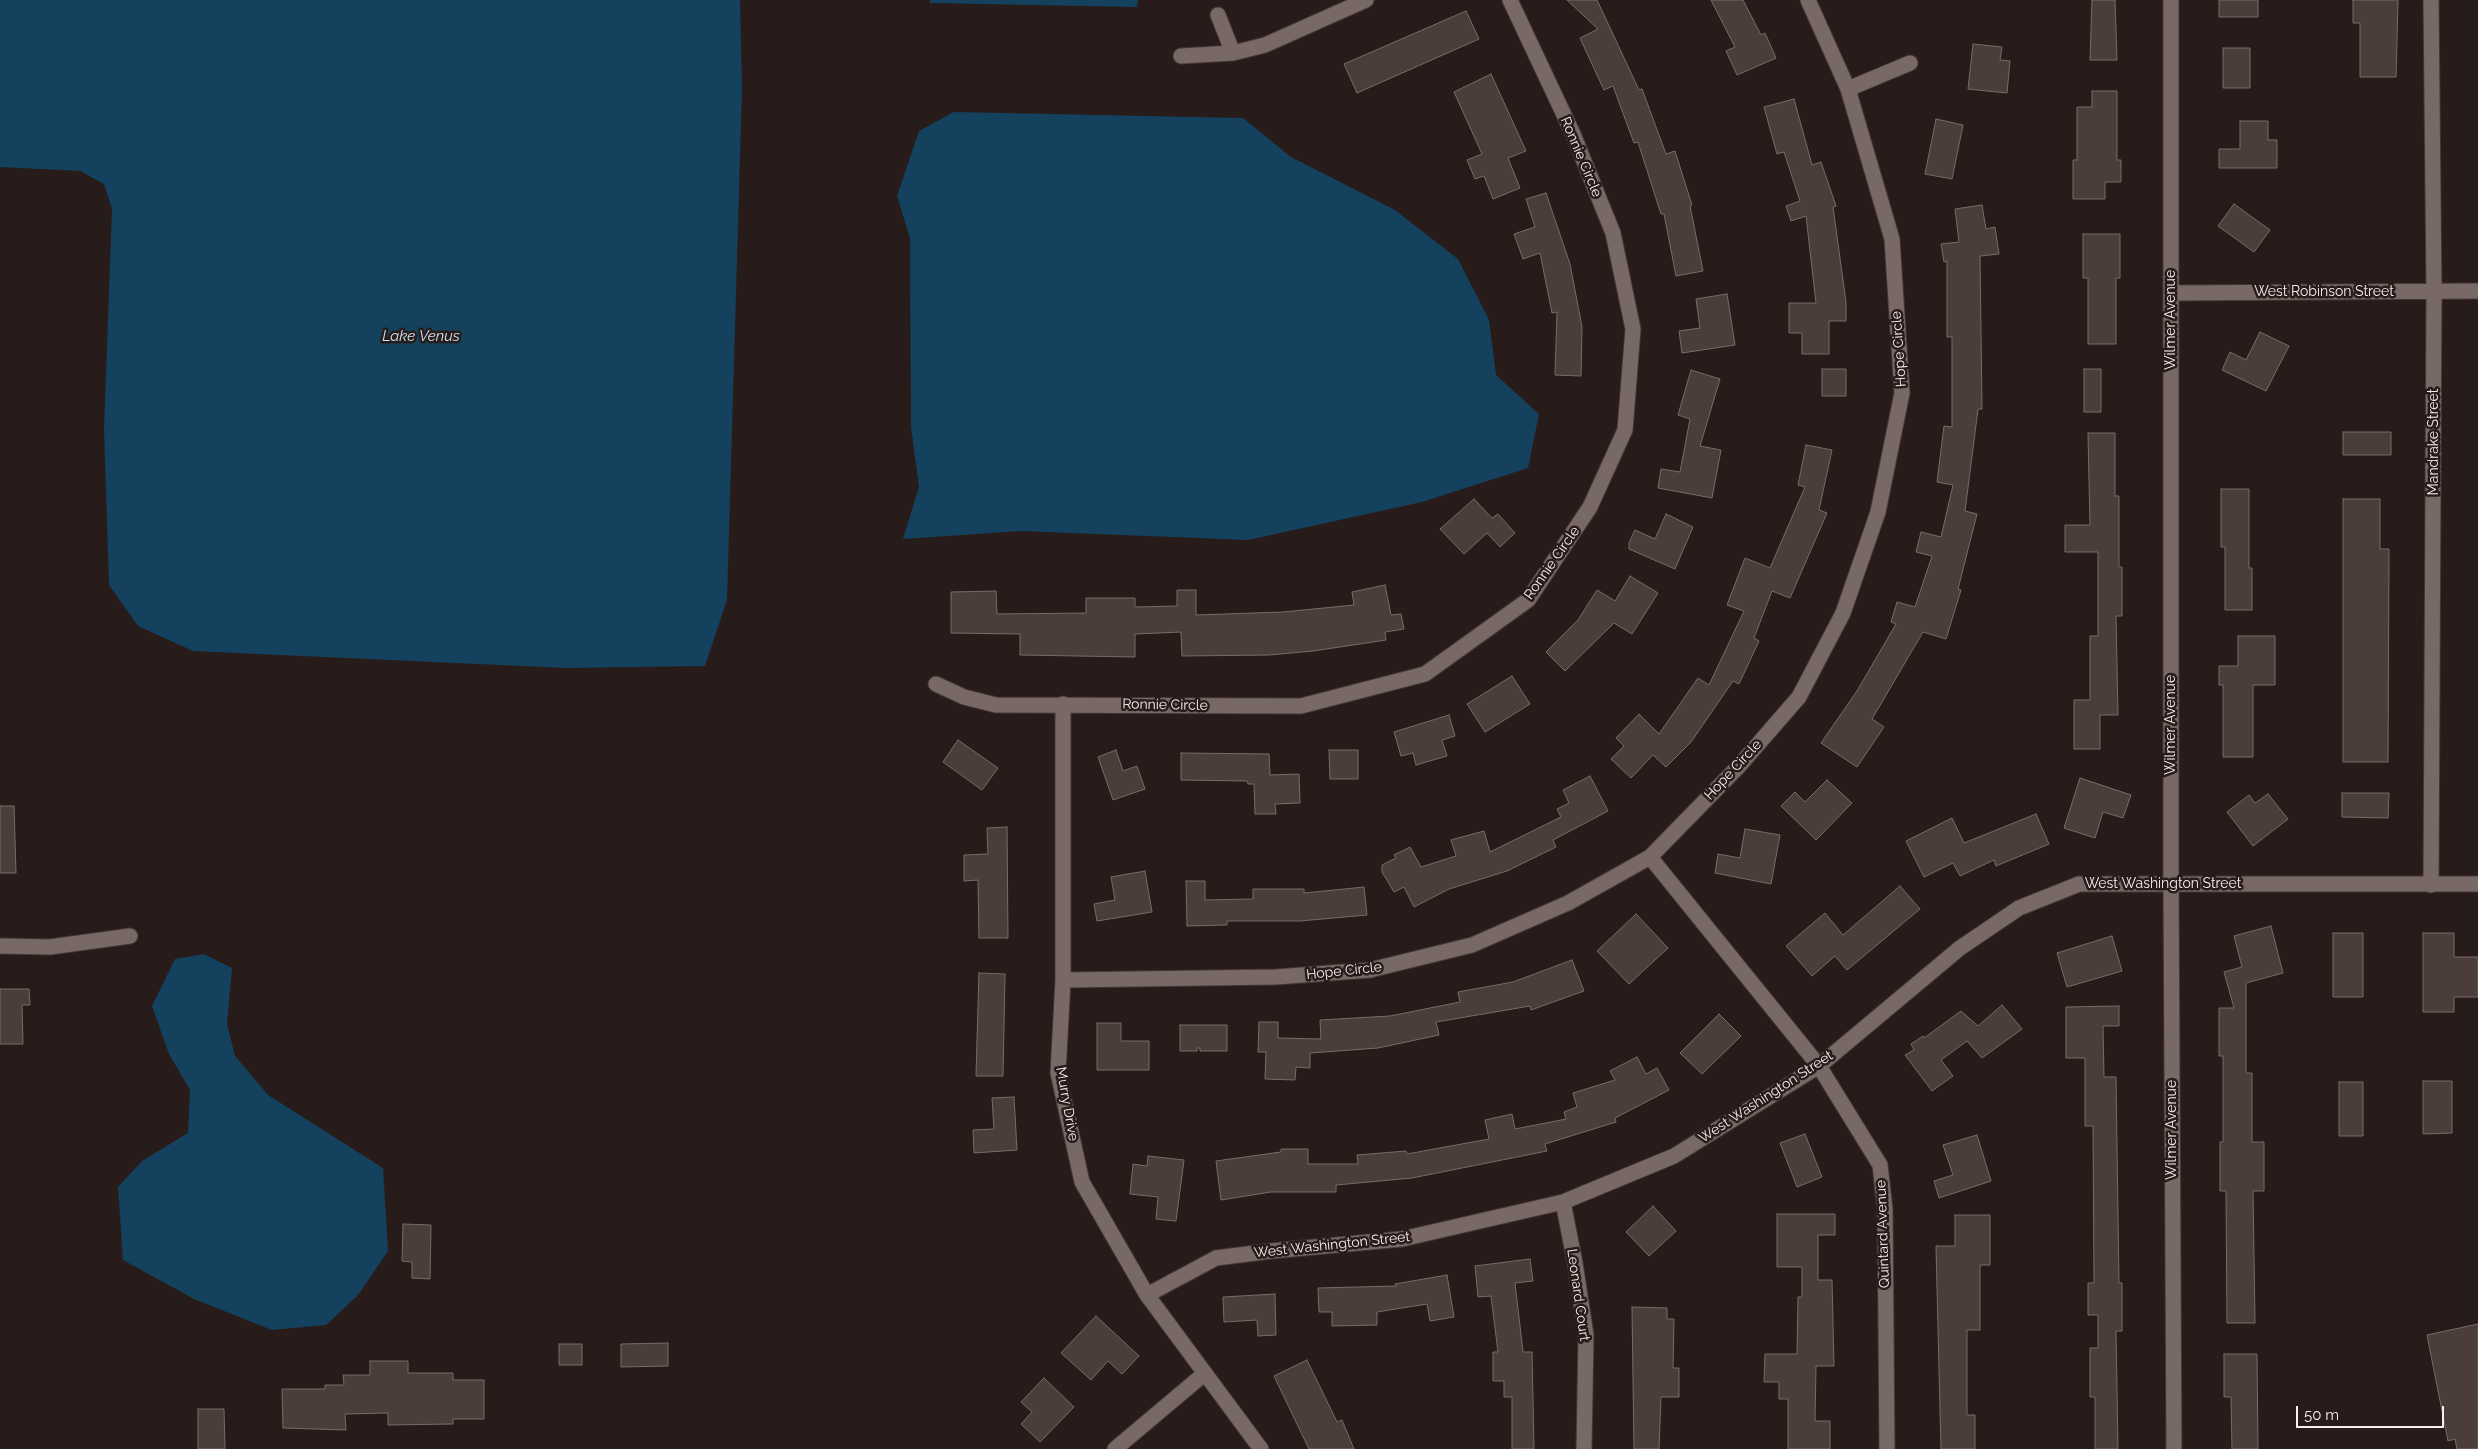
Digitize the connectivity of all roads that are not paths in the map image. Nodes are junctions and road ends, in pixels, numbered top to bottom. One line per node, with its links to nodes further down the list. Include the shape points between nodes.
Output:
1 (1366, 0): 7 (street, via 1265,45)
2 (1510, 0): 15 (street, Ronnie Circle, via 1573,134 1613,233 1633,329 1625,430 1590,507 1528,600 1424,674 1301,706)
3 (1808, 0): 10 (street, Hope Circle)
4 (2171, 0): 13 (street, Wilmer Avenue)
5 (2431, 0): 11 (street, Mandrake Street)
6 (1218, 15): 7 (street)
7 (1233, 53): 8 (street)
8 (1181, 56)
9 (1910, 63): 10 (street)
10 (1848, 89): 16 (street, Hope Circle, via 1892,239 1902,393 1878,512 1843,612 1799,696 1739,766)
11 (2434, 291): 12 (street, West Robinson Street); 13 (street, West Robinson Street); 19 (street, Mandrake Street)
12 (2478, 291)
13 (2171, 293): 17 (street, Wilmer Avenue)
14 (936, 684): 15 (street, Ronnie Circle, via 964,697 996,705)
15 (1063, 704): 22 (street, Murry Drive)
16 (1650, 857): 22 (street, Hope Circle, via 1568,904 1472,945 1370,970 1276,977); 23 (street, Quintard Avenue)
17 (2171, 883): 19 (street, West Washington Street); 23 (street, West Washington Street, via 2079,884 2019,908 1960,948); 31 (street, Wilmer Avenue)
18 (2478, 884): 19 (street, West Washington Street)
19 (2431, 885)
20 (130, 936): 21 (street, via 50,947)
21 (0, 946)
22 (1063, 980): 25 (street, Murry Drive, via 1058,1073 1082,1182)
23 (1818, 1066): 24 (street, West Washington Street, via 1674,1156); 30 (street, Quintard Avenue, via 1880,1165 1885,1209)
24 (1563, 1202): 25 (street, West Washington Street, via 1402,1239 1216,1258); 29 (street, Leonard Court, via 1586,1335)
25 (1147, 1295): 26 (street, Murry Drive)
26 (1204, 1374): 27 (street); 28 (street, Murry Drive)
27 (1115, 1449)
28 (1261, 1449)
29 (1584, 1449)
30 (1887, 1449)
31 (2174, 1449)

